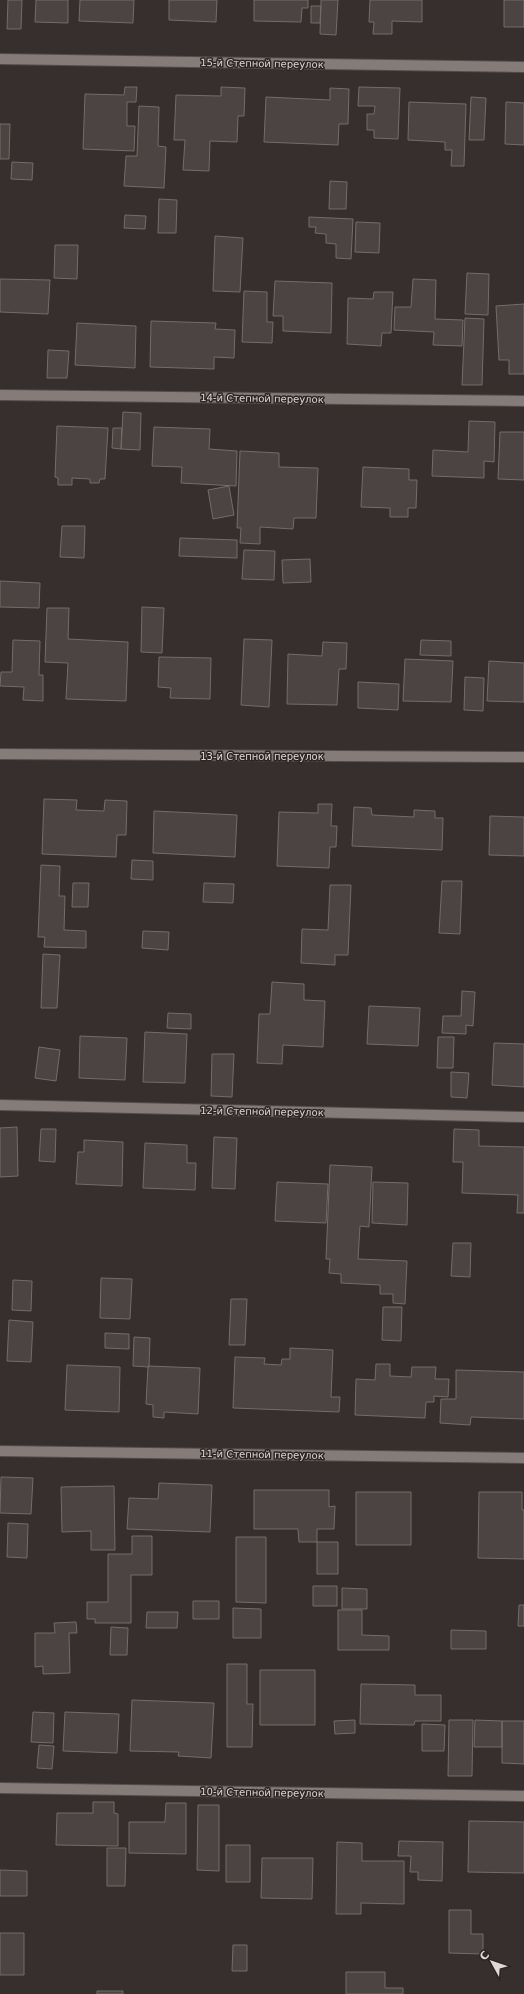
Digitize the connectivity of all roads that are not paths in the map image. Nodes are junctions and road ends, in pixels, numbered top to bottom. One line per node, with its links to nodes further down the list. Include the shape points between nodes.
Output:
1 (0, 59): 2 (street, 15-й Степной переулок)
2 (524, 67)
3 (0, 395): 4 (street, 14-й Степной переулок)
4 (524, 401)
5 (0, 754): 6 (street, 13-й Степной переулок)
6 (524, 757)
7 (0, 1105): 8 (street, 12-й Степной переулок)
8 (524, 1117)
9 (0, 1451): 10 (street, 11-й Степной переулок)
10 (524, 1458)
11 (0, 1788): 12 (street, 10-й Степной переулок)
12 (524, 1796)

